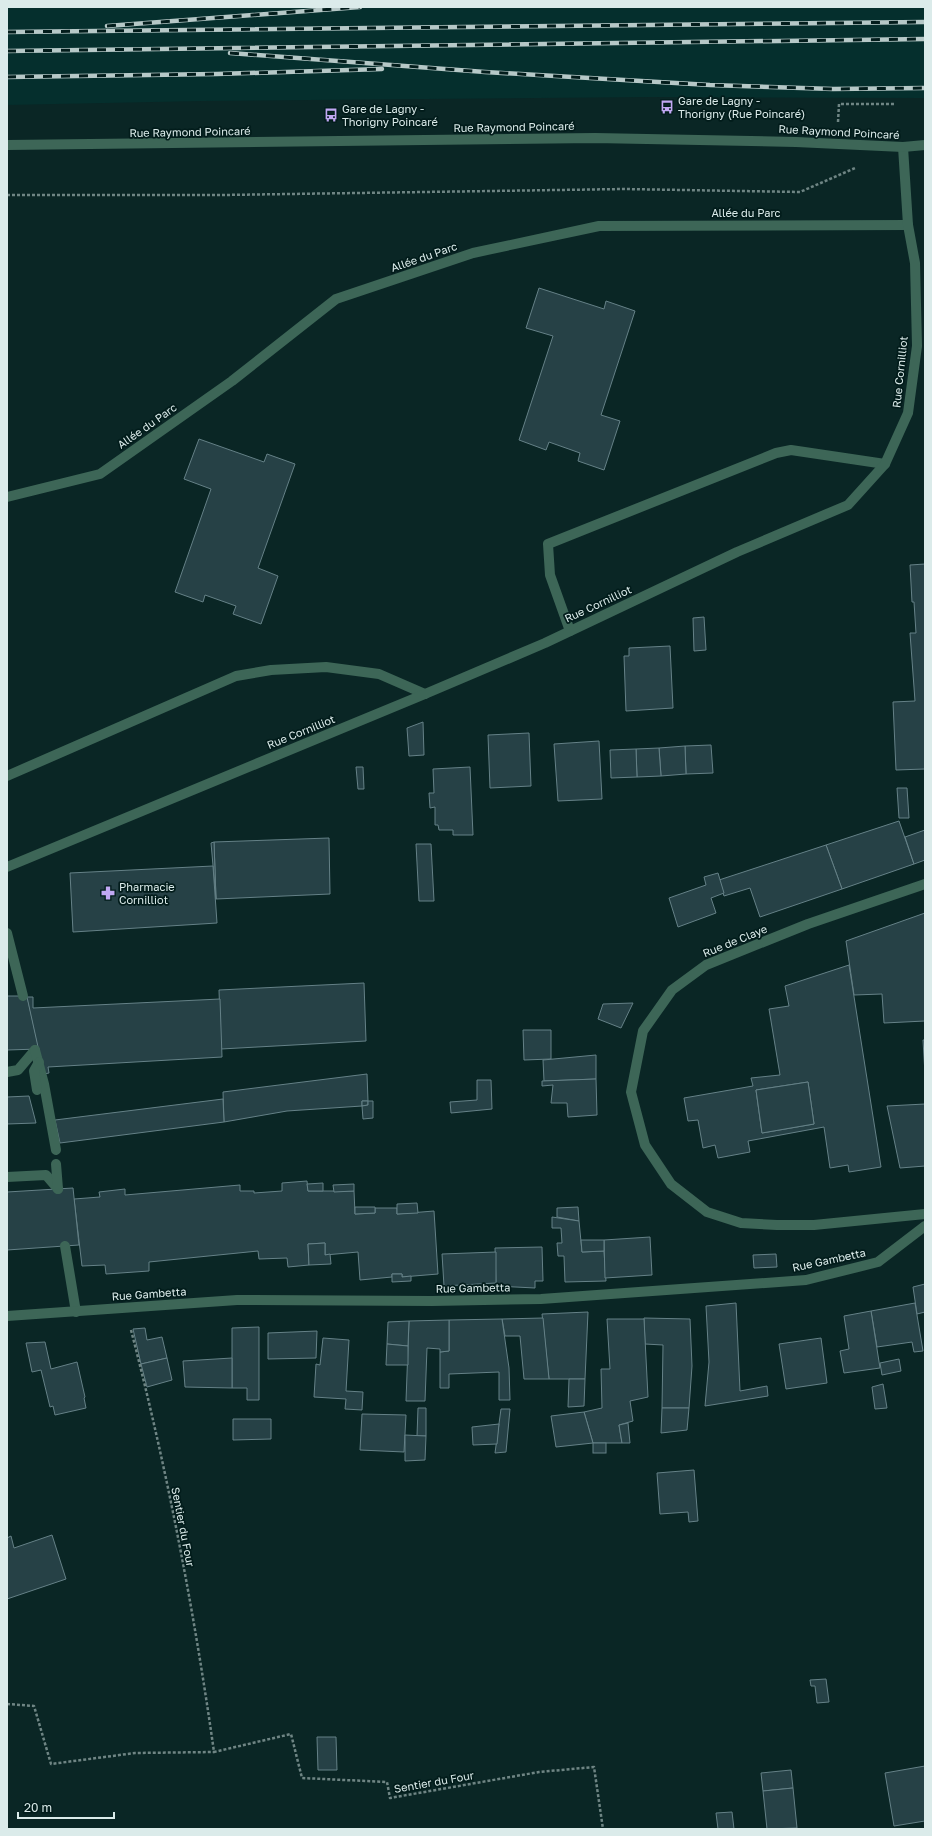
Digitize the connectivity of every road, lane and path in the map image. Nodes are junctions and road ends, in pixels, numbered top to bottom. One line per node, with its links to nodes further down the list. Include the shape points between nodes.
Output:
1 (850, 104): 2 (path)
2 (895, 104)
3 (7, 145): 5 (street, Rue Raymond Poincaré, via 595,138)
4 (925, 145): 5 (street, Rue Raymond Poincaré)
5 (902, 147): 8 (street, Rue Cornilliot)
6 (859, 166): 7 (path, via 800,192 624,188 223,195)
7 (7, 195)
8 (908, 225): 9 (street, Rue Cornilliot, via 915,263 917,346 908,413); 10 (street, Allée du Parc, via 599,226 473,253 336,299 232,382 100,474)
9 (885, 464): 11 (street, Rue Cornilliot, via 848,505 738,552); 11 (street, via 791,450 776,453 548,544 550,575)
10 (7, 497)
11 (570, 631): 12 (street, Rue Cornilliot)
12 (425, 694): 13 (street, via 379,674 326,667 271,670 236,676); 14 (street, Rue Cornilliot)
13 (7, 776)
14 (7, 867)
15 (925, 884): 24 (street, Rue de Claye, via 808,924 700,969 672,990 643,1031 631,1092 645,1145 671,1184 707,1212 741,1223 777,1225 814,1225)
16 (7, 934): 17 (street)
17 (23, 996)
18 (38, 1062): 19 (street, via 35,1050 18,1070); 20 (street, via 34,1071); 21 (street)
19 (7, 1072)
20 (38, 1090)
21 (56, 1150)
22 (56, 1164): 23 (street, via 58,1189 46,1175)
23 (7, 1177)
24 (925, 1214)
25 (925, 1226): 27 (street, Rue Gambetta, via 878,1262 806,1280 541,1299 237,1300)
26 (65, 1246): 28 (street)
27 (125, 1308): 28 (street, Rue Gambetta); 31 (path, Sentier du Four, via 156,1426 196,1632)
28 (76, 1312): 29 (street, Rue Gambetta)
29 (7, 1316)
30 (7, 1704): 31 (path, Sentier du Four, via 34,1706 51,1764 135,1753)
31 (214, 1752): 32 (path, Sentier du Four, via 291,1734 302,1778 387,1782 390,1798 539,1772 594,1767)
32 (603, 1829)

